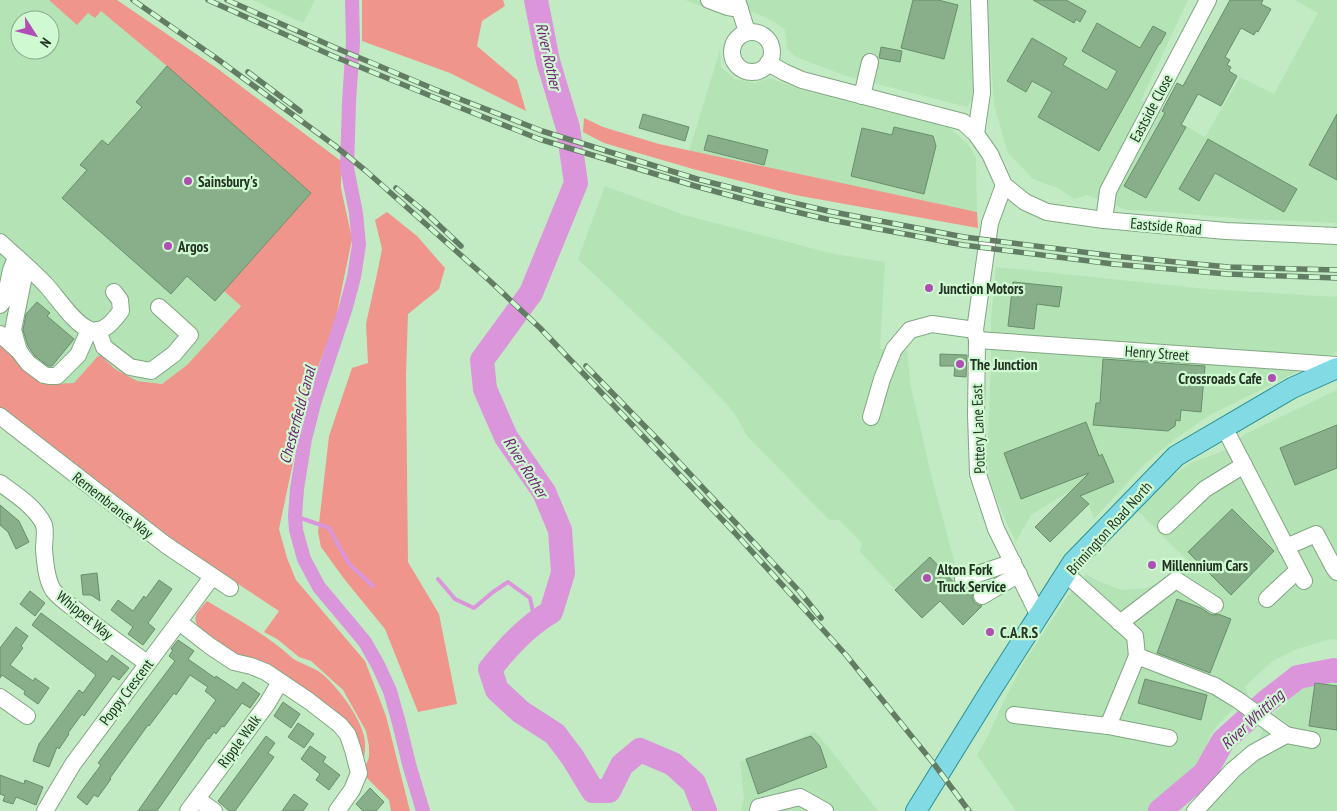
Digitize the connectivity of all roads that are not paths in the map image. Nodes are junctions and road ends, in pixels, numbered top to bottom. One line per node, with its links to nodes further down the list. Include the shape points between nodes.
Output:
1 (709, 0): 4 (street, via 728,7)
2 (979, 0): 9 (street, via 982,93)
3 (1208, 0): 11 (street, Eastside Close, via 1108,191)
4 (738, 4): 5 (street)
5 (746, 32): 7 (street, via 756,31 767,38 772,48); 7 (street, via 732,46 731,53 737,66 750,72 764,68)
6 (870, 62): 8 (street)
7 (768, 63): 8 (street, via 802,80)
8 (862, 96): 9 (street, via 963,122)
9 (976, 134): 10 (street, via 990,154)
10 (1004, 185): 11 (street, Eastside Road, via 1026,202 1047,212); 20 (street, Pottery Lane East, via 990,223)
11 (1104, 220): 12 (street, Eastside Road, via 1226,231)
12 (1337, 236)
13 (0, 242): 14 (street)
14 (21, 262): 16 (street, via 11,270 5,299); 18 (street, via 75,319); 21 (street, via 13,330)
15 (114, 292): 18 (street, via 120,300 121,310 107,328)
16 (0, 305)
17 (159, 307): 18 (street, via 190,334 174,354 150,371 130,368 104,347)
18 (94, 330): 21 (street, via 78,355 57,376 44,375)
19 (0, 334): 21 (street)
20 (976, 335): 22 (street, Henry Street); 24 (street, Henry Street, via 932,324 910,330 894,349); 30 (street, Pottery Lane East, via 978,474 996,529)
21 (19, 351)
22 (1337, 366): 25 (main road, Brimington Road North)
23 (0, 416): 33 (street, Remembrance Way)
24 (871, 417)
25 (1224, 427): 26 (street); 32 (main road, Brimington Road North, via 1176,456 1073,562)
26 (1244, 465): 28 (street, via 1205,489); 29 (street)
27 (0, 483): 43 (street, Whippet Way, via 25,502 44,526 44,548 53,589)
28 (1166, 526)
29 (1286, 548): 31 (street, via 1316,534); 37 (street, via 1301,576)
30 (1016, 568): 34 (street); 36 (street); 39 (street, Pottery Lane East)
31 (1337, 572)
32 (1066, 574): 39 (main road, Brimington Road North); 41 (street)
33 (212, 577): 35 (street, Remembrance Way); 40 (street, Poppy Crescent)
34 (963, 579)
35 (230, 588)
36 (982, 596)
37 (1266, 599)
38 (1215, 605): 41 (street, via 1176,580)
39 (1039, 616): 58 (main road, Brimington Road North)
40 (179, 622): 43 (street, Poppy Crescent); 44 (street, via 234,662 266,672)
41 (1120, 623): 42 (street, via 1135,636)
42 (1137, 656): 48 (street); 49 (street, via 1215,686)
43 (147, 664): 53 (street, Poppy Crescent, via 73,764)
44 (280, 682): 52 (street, Ripple Walk); 55 (street, via 309,700 348,735 359,773)
45 (0, 696): 47 (street)
46 (1014, 715): 48 (street)
47 (27, 716)
48 (1108, 726): 50 (street)
49 (1286, 735): 51 (street); 59 (street, via 1233,770)
50 (1169, 738)
51 (1312, 740)
52 (192, 805): 54 (street, Ripple Walk)
53 (45, 811)
54 (214, 811)
55 (337, 811)
56 (758, 811): 57 (street, via 760,807 800,797)
57 (825, 811)
58 (916, 811)
59 (1194, 811)

